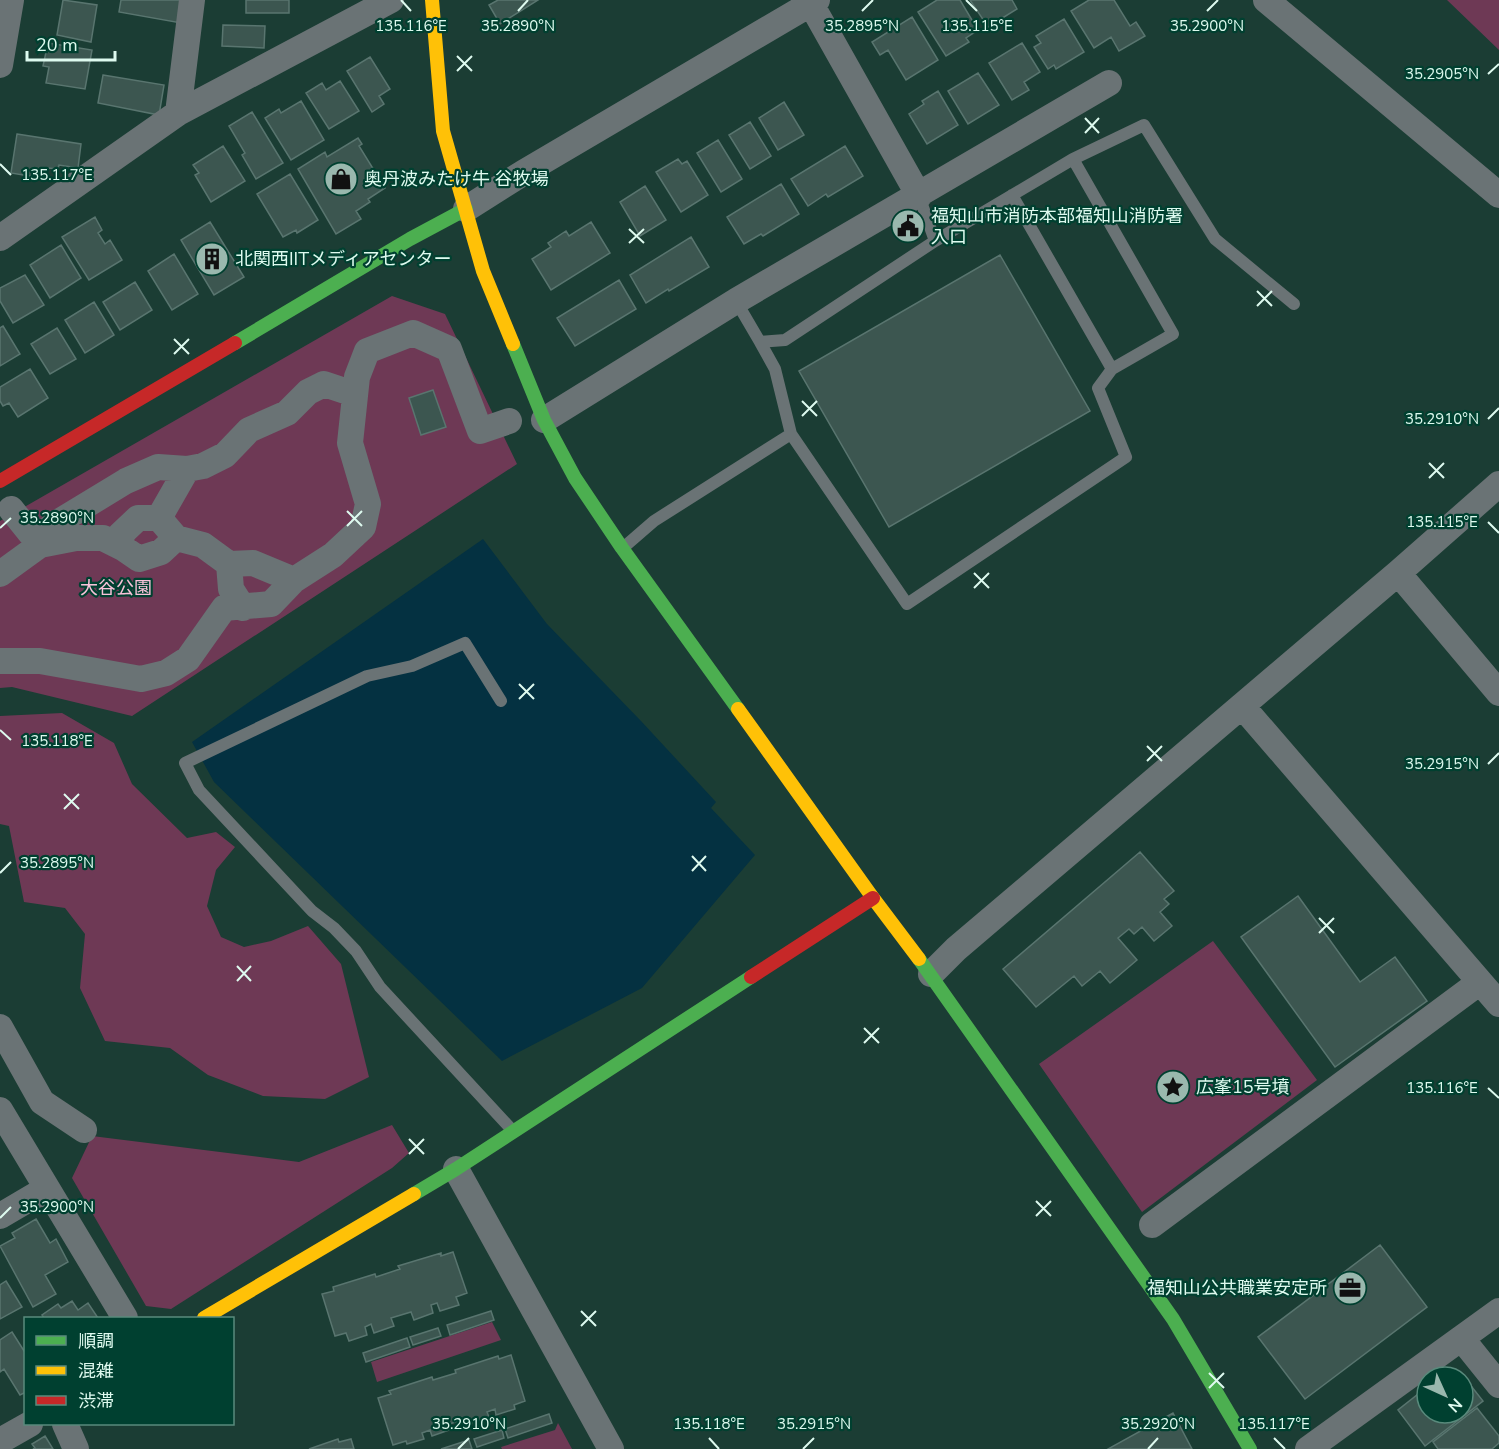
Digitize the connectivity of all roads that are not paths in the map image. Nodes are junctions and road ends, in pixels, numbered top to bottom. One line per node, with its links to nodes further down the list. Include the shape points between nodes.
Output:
1 (11, 0): 7 (street)
2 (192, 0): 9 (street)
3 (391, 0): 9 (street)
4 (432, 0): 14 (street, via 443,131)
5 (1266, 0): 12 (street)
6 (814, 2): 13 (street); 14 (street)
7 (0, 65)
8 (1109, 83): 13 (street)
9 (178, 113): 15 (street)
10 (1073, 159): 11 (lane); 18 (lane, via 1144,125 1215,239); 20 (lane, via 1173,334)
11 (1012, 195): 16 (lane); 20 (lane)
12 (1499, 195)
13 (919, 196): 16 (lane); 17 (street)
14 (466, 209): 22 (street, via 483,271); 26 (street)
15 (0, 238)
16 (935, 241): 19 (lane, via 785,340)
17 (736, 302): 19 (lane); 22 (street)
18 (1294, 304)
19 (760, 342): 24 (lane, via 775,369)
20 (1112, 369): 24 (lane, via 1098,388 1126,457 907,604)
21 (354, 394): 23 (street, via 368,351 414,333 449,349 480,431); 25 (street, via 324,384 308,392 287,413 249,430 225,455); 37 (street, via 350,443 368,504 363,527 333,555)
22 (544, 420): 33 (street, via 575,478)
23 (509, 421)
24 (791, 434): 33 (lane, via 654,521)
25 (187, 469): 29 (street); 31 (street, via 158,467 126,481 52,526)
26 (0, 481)
27 (1499, 484): 35 (street)
28 (11, 509): 31 (street)
29 (159, 518): 30 (street); 32 (street, via 138,518 120,535)
30 (176, 538): 32 (street, via 161,552 139,559); 34 (street, via 203,545)
31 (40, 545): 32 (street, via 103,538); 36 (street)
32 (123, 548)
33 (622, 548): 43 (street)
34 (229, 564): 37 (street, via 253,563); 38 (street, via 231,589)
35 (1398, 573): 40 (street); 42 (street)
36 (0, 574)
37 (294, 580): 38 (street, via 271,604)
38 (243, 608): 39 (street, via 224,608 188,659 166,672 141,679 40,661)
39 (0, 661)
40 (1499, 693)
41 (501, 701): 50 (lane, via 465,643 412,666 367,676 185,763 199,789 312,911 356,951 380,987)
42 (1242, 706): 44 (street); 45 (street)
43 (873, 898): 44 (street); 50 (street)
44 (931, 974): 65 (street, via 1173,1319)
45 (1480, 982): 46 (street); 54 (street)
46 (1499, 1004)
47 (0, 1028): 49 (street, via 42,1102)
48 (0, 1110): 52 (street)
49 (84, 1130)
50 (514, 1132): 51 (street)
51 (456, 1169): 57 (street); 64 (street)
52 (46, 1189): 53 (street); 56 (street)
53 (0, 1216)
54 (1152, 1225)
55 (1499, 1311): 58 (street)
56 (124, 1317)
57 (206, 1317)
58 (1462, 1340): 59 (street); 66 (street)
59 (1499, 1386)
60 (28, 1425): 62 (street)
61 (65, 1425): 63 (street)
62 (0, 1441)
63 (76, 1449)
64 (611, 1449)
65 (1250, 1449)
66 (1308, 1449)

